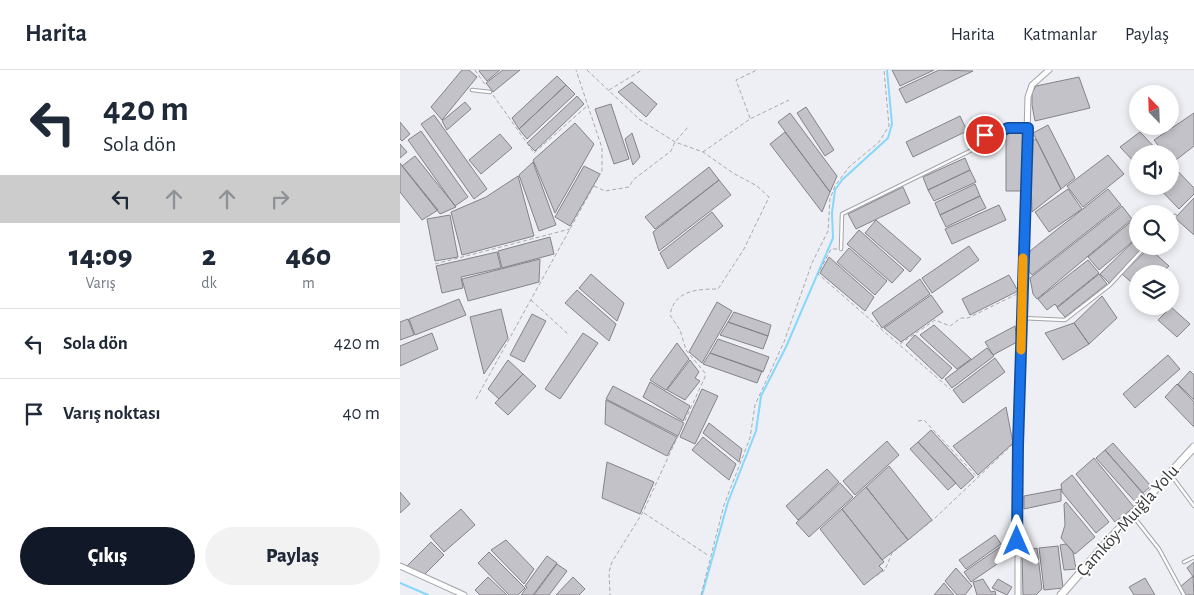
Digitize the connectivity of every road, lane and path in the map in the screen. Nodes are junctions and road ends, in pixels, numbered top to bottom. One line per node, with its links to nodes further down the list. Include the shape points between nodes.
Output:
1 (476, 70): 10 (path)
2 (576, 70): 12 (path)
3 (587, 70): 9 (path)
4 (642, 70): 9 (path)
5 (757, 70): 13 (path, via 736,80)
6 (884, 70): 38 (path, via 889,126 879,142 849,168 835,186 830,199 828,231 755,405 750,438 724,505)
7 (1049, 70): 15 (street, via 1032,85 1028,98)
8 (472, 90): 10 (lane)
9 (609, 90): 16 (path, via 639,119)
10 (490, 92): 12 (path, via 534,153)
11 (789, 100): 13 (path)
12 (588, 106): 18 (path, via 604,164)
13 (750, 119): 17 (path)
14 (688, 127): 16 (path)
15 (1028, 128): 20 (lane, via 1008,128 975,138 976,148 842,214); 23 (street)
16 (675, 142): 17 (path); 18 (path, via 671,151 633,180 629,187 605,191)
17 (703, 152): 36 (path, via 769,196 744,249 718,289 684,293 671,308 670,315 680,330 686,350 705,377)
18 (594, 186): 19 (path)
19 (571, 229): 22 (path); 24 (path)
20 (841, 249): 27 (path, via 831,249 818,274)
21 (1138, 255): 25 (lane, via 1110,285 1065,320)
22 (435, 264)
23 (1022, 291): 25 (street); 27 (path, via 950,326 935,320)
24 (531, 300): 26 (path); 29 (path)
25 (1022, 318): 31 (street)
26 (569, 336)
27 (900, 344): 28 (path)
28 (950, 389)
29 (476, 399)
30 (918, 420): 34 (path, via 924,420)
31 (1018, 439): 34 (path); 46 (street)
32 (1194, 447): 33 (street, Çamköy-Muığla Yolu)
33 (1171, 473): 35 (lane); 37 (street, Çamköy-Muığla Yolu)
34 (978, 479): 42 (path, via 892,554 886,570)
35 (1194, 506)
36 (643, 512): 38 (path); 44 (path, via 612,562)
37 (1132, 515): 47 (street, Çamköy-Muığla Yolu); 48 (lane, via 1159,549)
38 (710, 557): 45 (path)
39 (1194, 557): 40 (lane)
40 (1184, 562)
41 (400, 566): 43 (street)
42 (876, 576)
43 (464, 595)
44 (610, 595)
45 (701, 595)
46 (1018, 595)
47 (1061, 595)
48 (1184, 595)

